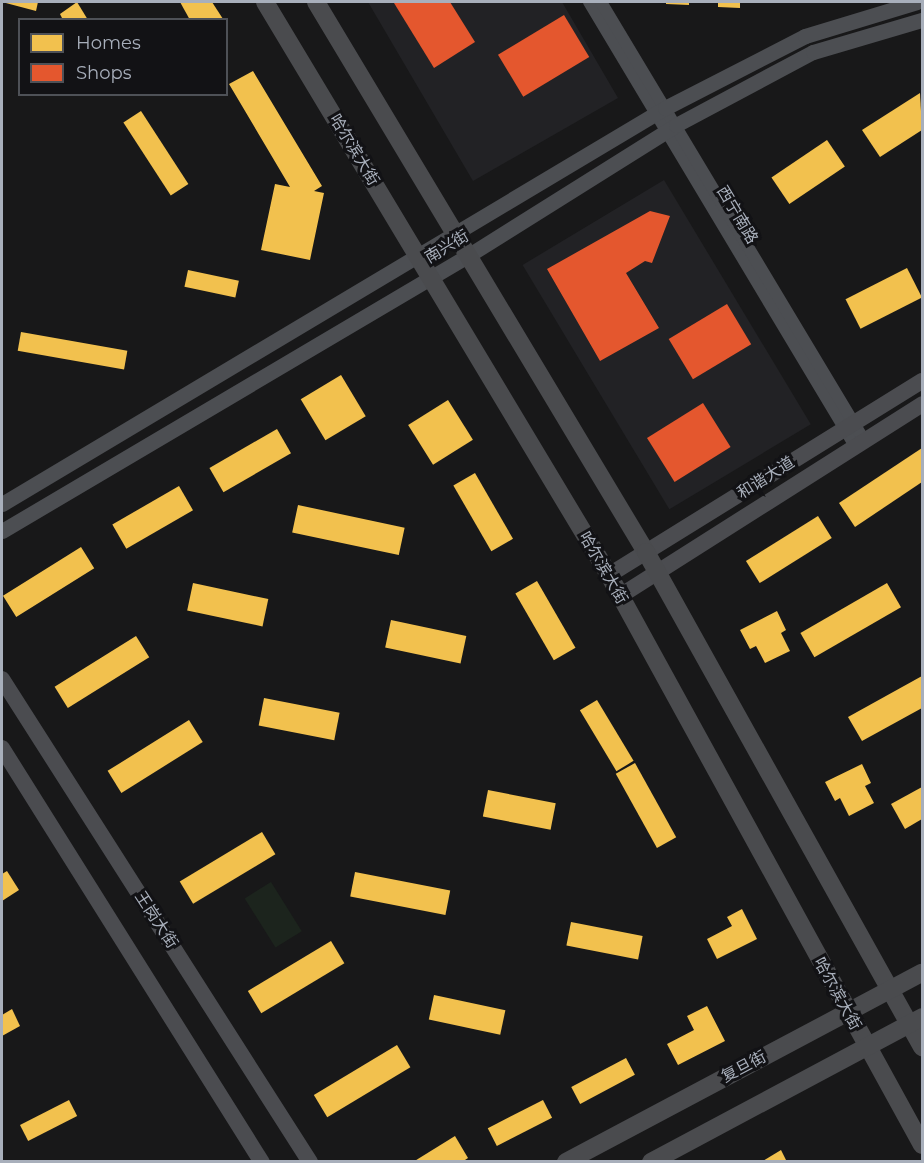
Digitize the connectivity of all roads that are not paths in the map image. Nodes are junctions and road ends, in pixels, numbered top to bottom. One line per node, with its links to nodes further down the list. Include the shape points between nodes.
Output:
1 (265, 2): 11 (main road, 哈尔滨大街)
2 (316, 2): 9 (main road)
3 (589, 2): 7 (street, 西宁南路)
4 (601, 2): 7 (street, 西宁南路)
5 (917, 2): 7 (street, 南兴街, via 805,36)
6 (922, 20): 8 (street, 南兴街, via 813,52)
7 (661, 110): 8 (street, 西宁南路); 9 (street, 南兴街)
8 (671, 128): 10 (street, 南兴街); 15 (street, 西宁南路)
9 (455, 236): 10 (main road); 11 (street, 南兴街)
10 (469, 255): 12 (street, 南兴街); 19 (main road)
11 (418, 257): 12 (main road, 哈尔滨大街); 17 (street, 南兴街)
12 (430, 278): 18 (street, 南兴街); 21 (main road, 哈尔滨大街)
13 (922, 381): 15 (main road, 和谐大道)
14 (922, 404): 16 (main road, 和谐大道)
15 (850, 426): 16 (street, 西宁南路); 19 (main road, 和谐大道)
16 (859, 443): 20 (main road, 和谐大道)
17 (2, 504)
18 (2, 531)
19 (646, 552): 20 (main road); 21 (main road, 和谐大道)
20 (657, 573): 22 (main road, 和谐大道); 26 (main road)
21 (609, 575): 22 (main road, 哈尔滨大街)
22 (620, 596): 27 (main road, 哈尔滨大街)
23 (2, 680): 33 (main road, 王岗大街)
24 (2, 748): 32 (main road)
25 (922, 973): 26 (main road, 复旦街)
26 (891, 989): 27 (main road, 复旦街); 28 (main road)
27 (848, 1012): 30 (main road, 哈尔滨大街); 34 (main road, 复旦街)
28 (916, 1021): 29 (main road); 30 (main road)
29 (922, 1047)
30 (867, 1048): 31 (main road, 哈尔滨大街); 35 (main road)
31 (922, 1145)
32 (262, 1161)
33 (310, 1161)
34 (566, 1161)
35 (651, 1161)

